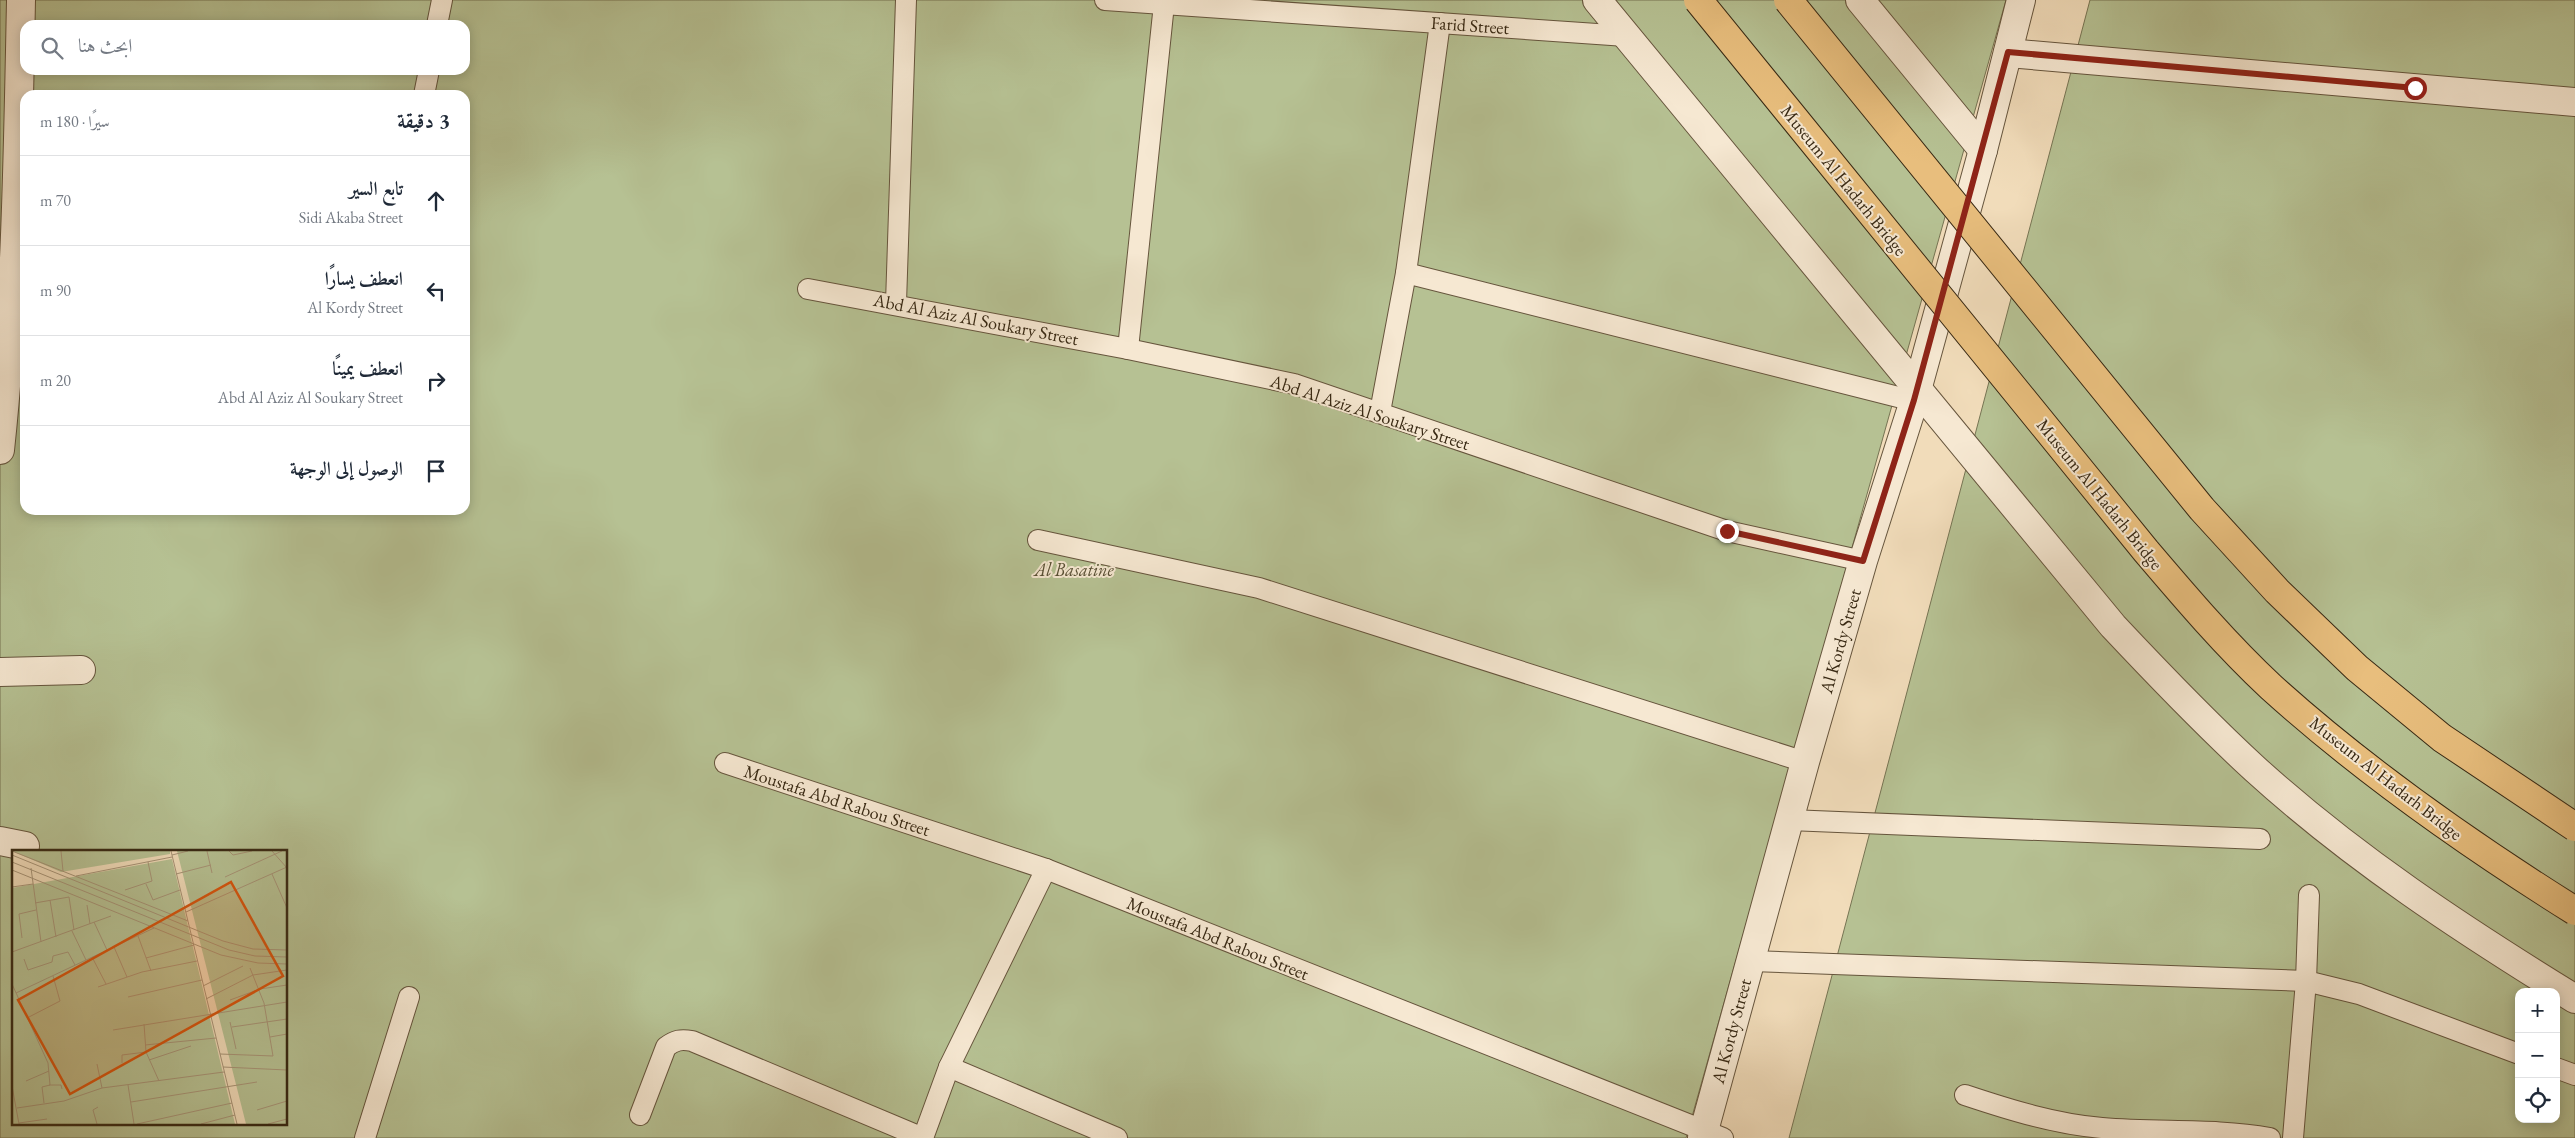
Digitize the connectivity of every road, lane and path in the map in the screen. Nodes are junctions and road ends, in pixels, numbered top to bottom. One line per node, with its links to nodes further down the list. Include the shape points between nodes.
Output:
1 (21, 0): 11 (street)
2 (442, 0): 12 (lane)
3 (906, 0): 25 (lane)
4 (1105, 0): 10 (lane, Farid Street)
5 (1597, 0): 14 (street)
6 (1698, 0): 41 (highway, Museum Al Hadarh Bridge, bridge, via 2139,544 2207,621 2270,686 2346,751 2425,812)
7 (1788, 0): 37 (highway, bridge, via 2202,509 2277,592 2357,668 2442,738)
8 (1860, 0): 21 (street)
9 (2021, 0): 15 (street, Al Kordy Street)
10 (1164, 4): 13 (lane, Farid Street); 26 (lane)
11 (21, 20)
12 (438, 20)
13 (1440, 23): 14 (lane, Farid Street); 23 (lane)
14 (1626, 36): 27 (street)
15 (2008, 52): 20 (street); 21 (street, Al Kordy Street)
16 (21, 75): 18 (street)
17 (428, 75): 19 (lane)
18 (21, 90)
19 (425, 90)
20 (2575, 102)
21 (1983, 150): 27 (street, Al Kordy Street)
22 (20, 228): 29 (street)
23 (1406, 273): 27 (lane); 28 (lane)
24 (808, 289): 25 (lane, Abd Al Aziz Al Soukary Street)
25 (896, 304): 26 (lane, Abd Al Aziz Al Soukary Street)
26 (1128, 348): 28 (lane, Abd Al Aziz Al Soukary Street, via 1294,384)
27 (1915, 394): 31 (street, Al Kordy Street); 45 (street, via 2113,626 2182,699 2256,769 2411,894)
28 (1380, 412): 31 (lane, Abd Al Aziz Al Soukary Street, via 1727,531)
29 (0, 450)
30 (1038, 540): 34 (lane, via 1260,588)
31 (1863, 561): 34 (street, Al Kordy Street)
32 (81, 670): 33 (street)
33 (0, 672)
34 (1804, 762): 36 (street, Al Kordy Street)
35 (725, 763): 39 (lane, Moustafa Abd Rabou Street)
36 (1789, 820): 38 (lane); 42 (street, Al Kordy Street)
37 (2575, 827)
38 (2260, 839)
39 (1046, 869): 47 (lane); 52 (lane, Moustafa Abd Rabou Street)
40 (2309, 894): 43 (lane)
41 (2575, 911)
42 (1750, 961): 43 (lane); 52 (street, Al Kordy Street)
43 (2306, 982): 46 (lane, via 2359,994); 57 (lane)
44 (409, 997): 53 (lane)
45 (2575, 999)
46 (2515, 1052)
47 (949, 1066): 54 (lane); 55 (lane)
48 (2560, 1069): 49 (lane)
49 (2575, 1075)
50 (1965, 1095): 56 (lane, via 2009,1110 2100,1128 2239,1132)
51 (640, 1115): 54 (lane, via 666,1047 682,1039 692,1040)
52 (1709, 1136)
53 (364, 1138)
54 (923, 1138)
55 (1117, 1138)
56 (2270, 1138)
57 (2293, 1138)

